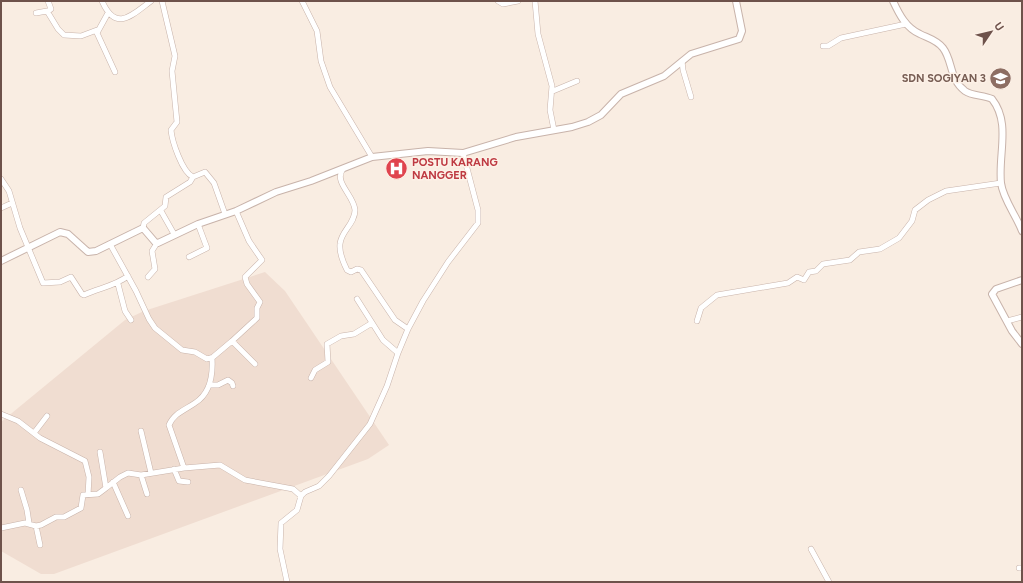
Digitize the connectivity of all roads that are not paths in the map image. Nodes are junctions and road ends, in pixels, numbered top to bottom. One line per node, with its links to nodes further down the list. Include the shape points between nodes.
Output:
1 (48, 1): 11 (street, via 51,9)
2 (102, 1): 13 (street)
3 (151, 1): 13 (street, via 126,19 116,18)
4 (162, 1): 26 (street, via 175,56 172,70 177,122 171,128 172,138 186,172)
5 (302, 1): 24 (street, via 317,31 321,60 330,87)
6 (498, 1): 7 (street, via 503,4)
7 (518, 1)
8 (535, 1): 20 (street, via 538,34)
9 (736, 1): 17 (street, via 742,31 739,39 696,53)
10 (893, 1): 14 (street)
11 (47, 12): 12 (street); 15 (street, via 64,35 81,36)
12 (36, 13)
13 (108, 13): 15 (street)
14 (906, 24): 16 (street, via 841,38 828,46); 28 (street, via 915,32 941,45 947,54 952,74 961,88 992,99 997,107 1002,123)
15 (97, 30): 18 (street, via 99,40)
16 (823, 46)
17 (682, 61): 21 (street); 22 (street, via 664,76 621,94 599,116 572,127)
18 (115, 72)
19 (578, 81): 20 (street)
20 (553, 91): 22 (street, via 550,110)
21 (692, 97)
22 (554, 130): 23 (street, via 516,137)
23 (463, 153): 24 (street, via 428,151); 53 (street, via 478,210 478,223 444,268)
24 (372, 157): 25 (street)
25 (344, 169): 32 (street, via 278,191); 53 (street, via 340,179 353,202 355,211 340,244 340,252 347,270 361,270 396,320)
26 (193, 177): 31 (street, via 190,182 166,197 166,204); 33 (street, via 206,173 214,183)
27 (1, 179): 29 (street, via 9,191)
28 (1001, 183): 36 (street); 50 (street, via 946,191 916,209 913,219 901,237 880,249 862,251 850,260 823,264 816,271 809,272 803,280 797,277 788,284 717,295 701,308)
29 (12, 203): 30 (street); 40 (street)
30 (1, 208)
31 (161, 210): 35 (street, via 144,224); 37 (street)
32 (236, 211): 33 (street); 54 (street, via 249,241 262,260 245,277 260,302 257,318)
33 (225, 214): 34 (street)
34 (198, 224): 37 (street); 41 (street, via 207,248)
35 (143, 228): 38 (street); 39 (street)
36 (1022, 230)
37 (174, 234): 38 (street)
38 (157, 243): 44 (street, via 152,251 154,269)
39 (110, 244): 40 (street, via 88,252 62,232); 43 (street)
40 (29, 247): 42 (street); 46 (street, via 44,283 60,282 71,277 83,295)
41 (189, 257)
42 (1, 261)
43 (128, 276): 46 (street); 57 (street, via 149,319 161,334 182,350 195,352 207,359)
44 (148, 277)
45 (1022, 280): 51 (street, via 992,291 993,300)
46 (118, 284): 49 (street, via 125,311)
47 (357, 299): 52 (street)
48 (1022, 317): 51 (street)
49 (131, 320)
50 (697, 321)
51 (1007, 321): 55 (street)
52 (372, 323): 56 (street, via 383,340); 59 (street, via 354,334 341,336 327,344 328,362 315,370)
53 (408, 329): 56 (street)
54 (232, 341): 57 (street); 58 (street)
55 (1022, 344)
56 (398, 353): 77 (street, via 370,424 329,476 319,486)
57 (212, 358): 60 (street)
58 (255, 364)
59 (311, 378)
60 (210, 385): 61 (street, via 228,380); 67 (street, via 198,401 177,414 169,425)
61 (233, 386)
62 (1, 414): 65 (street, via 18,421)
63 (47, 416): 65 (street)
64 (142, 431): 69 (street)
65 (34, 433): 76 (street, via 46,442 85,461 89,477)
66 (100, 452): 73 (street)
67 (184, 468): 68 (street); 77 (street, via 220,465 245,480 293,489)
68 (174, 469): 69 (street); 72 (street, via 178,480)
69 (151, 473): 70 (street)
70 (141, 475): 71 (street, via 128,473); 75 (street)
71 (113, 482): 73 (street); 78 (street)
72 (188, 482)
73 (106, 488): 76 (street, via 98,494)
74 (21, 490): 79 (street, via 28,510)
75 (147, 494)
76 (88, 495): 80 (street, via 82,496 82,507 78,511)
77 (302, 496): 84 (street, via 297,510 282,522 280,528 280,549)
78 (128, 516)
79 (29, 523): 80 (street); 81 (street)
80 (36, 526): 82 (street)
81 (1, 528)
82 (40, 545)
83 (811, 549): 85 (street)
84 (287, 582)
85 (829, 582)

